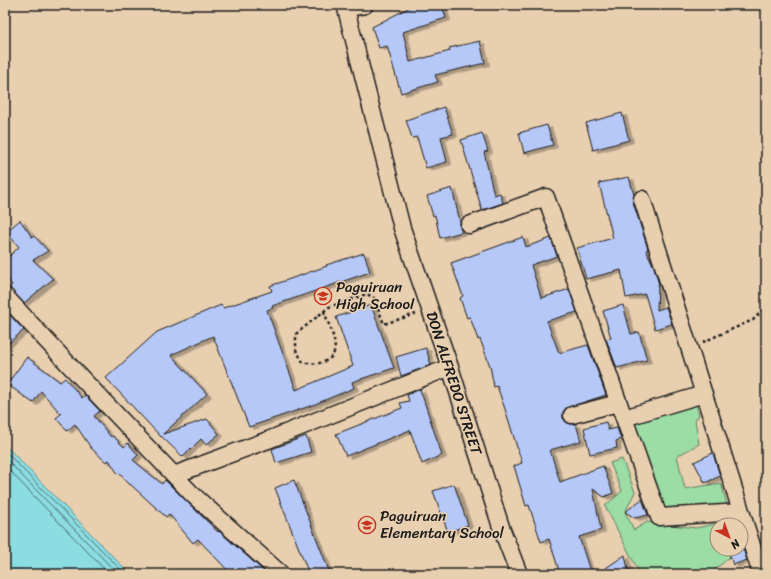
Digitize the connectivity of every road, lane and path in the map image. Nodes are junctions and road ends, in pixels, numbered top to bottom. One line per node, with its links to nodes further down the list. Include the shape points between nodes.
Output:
1 (365, 5): 2 (street)
2 (345, 6): 7 (street, DON ALFREDO STREET, via 402,228)
3 (642, 199): 9 (street)
4 (468, 225): 12 (street, via 546,198)
5 (5, 296): 15 (street)
6 (766, 307): 9 (path, via 753,320)
7 (430, 309): 8 (path, via 384,324 374,298 367,294 329,307); 10 (street, DON ALFREDO STREET)
8 (324, 312): 8 (path, via 296,334 296,350 303,362 317,364 334,355 336,346)
9 (689, 347): 11 (street)
10 (450, 368): 15 (street); 18 (street, DON ALFREDO STREET, via 502,530)
11 (704, 394): 14 (street); 16 (street)
12 (618, 402): 13 (street); 14 (street)
13 (572, 415)
14 (624, 418): 16 (street, via 659,517)
15 (174, 475): 17 (street)
16 (741, 512): 19 (street)
17 (282, 574)
18 (519, 574)
19 (761, 574)

